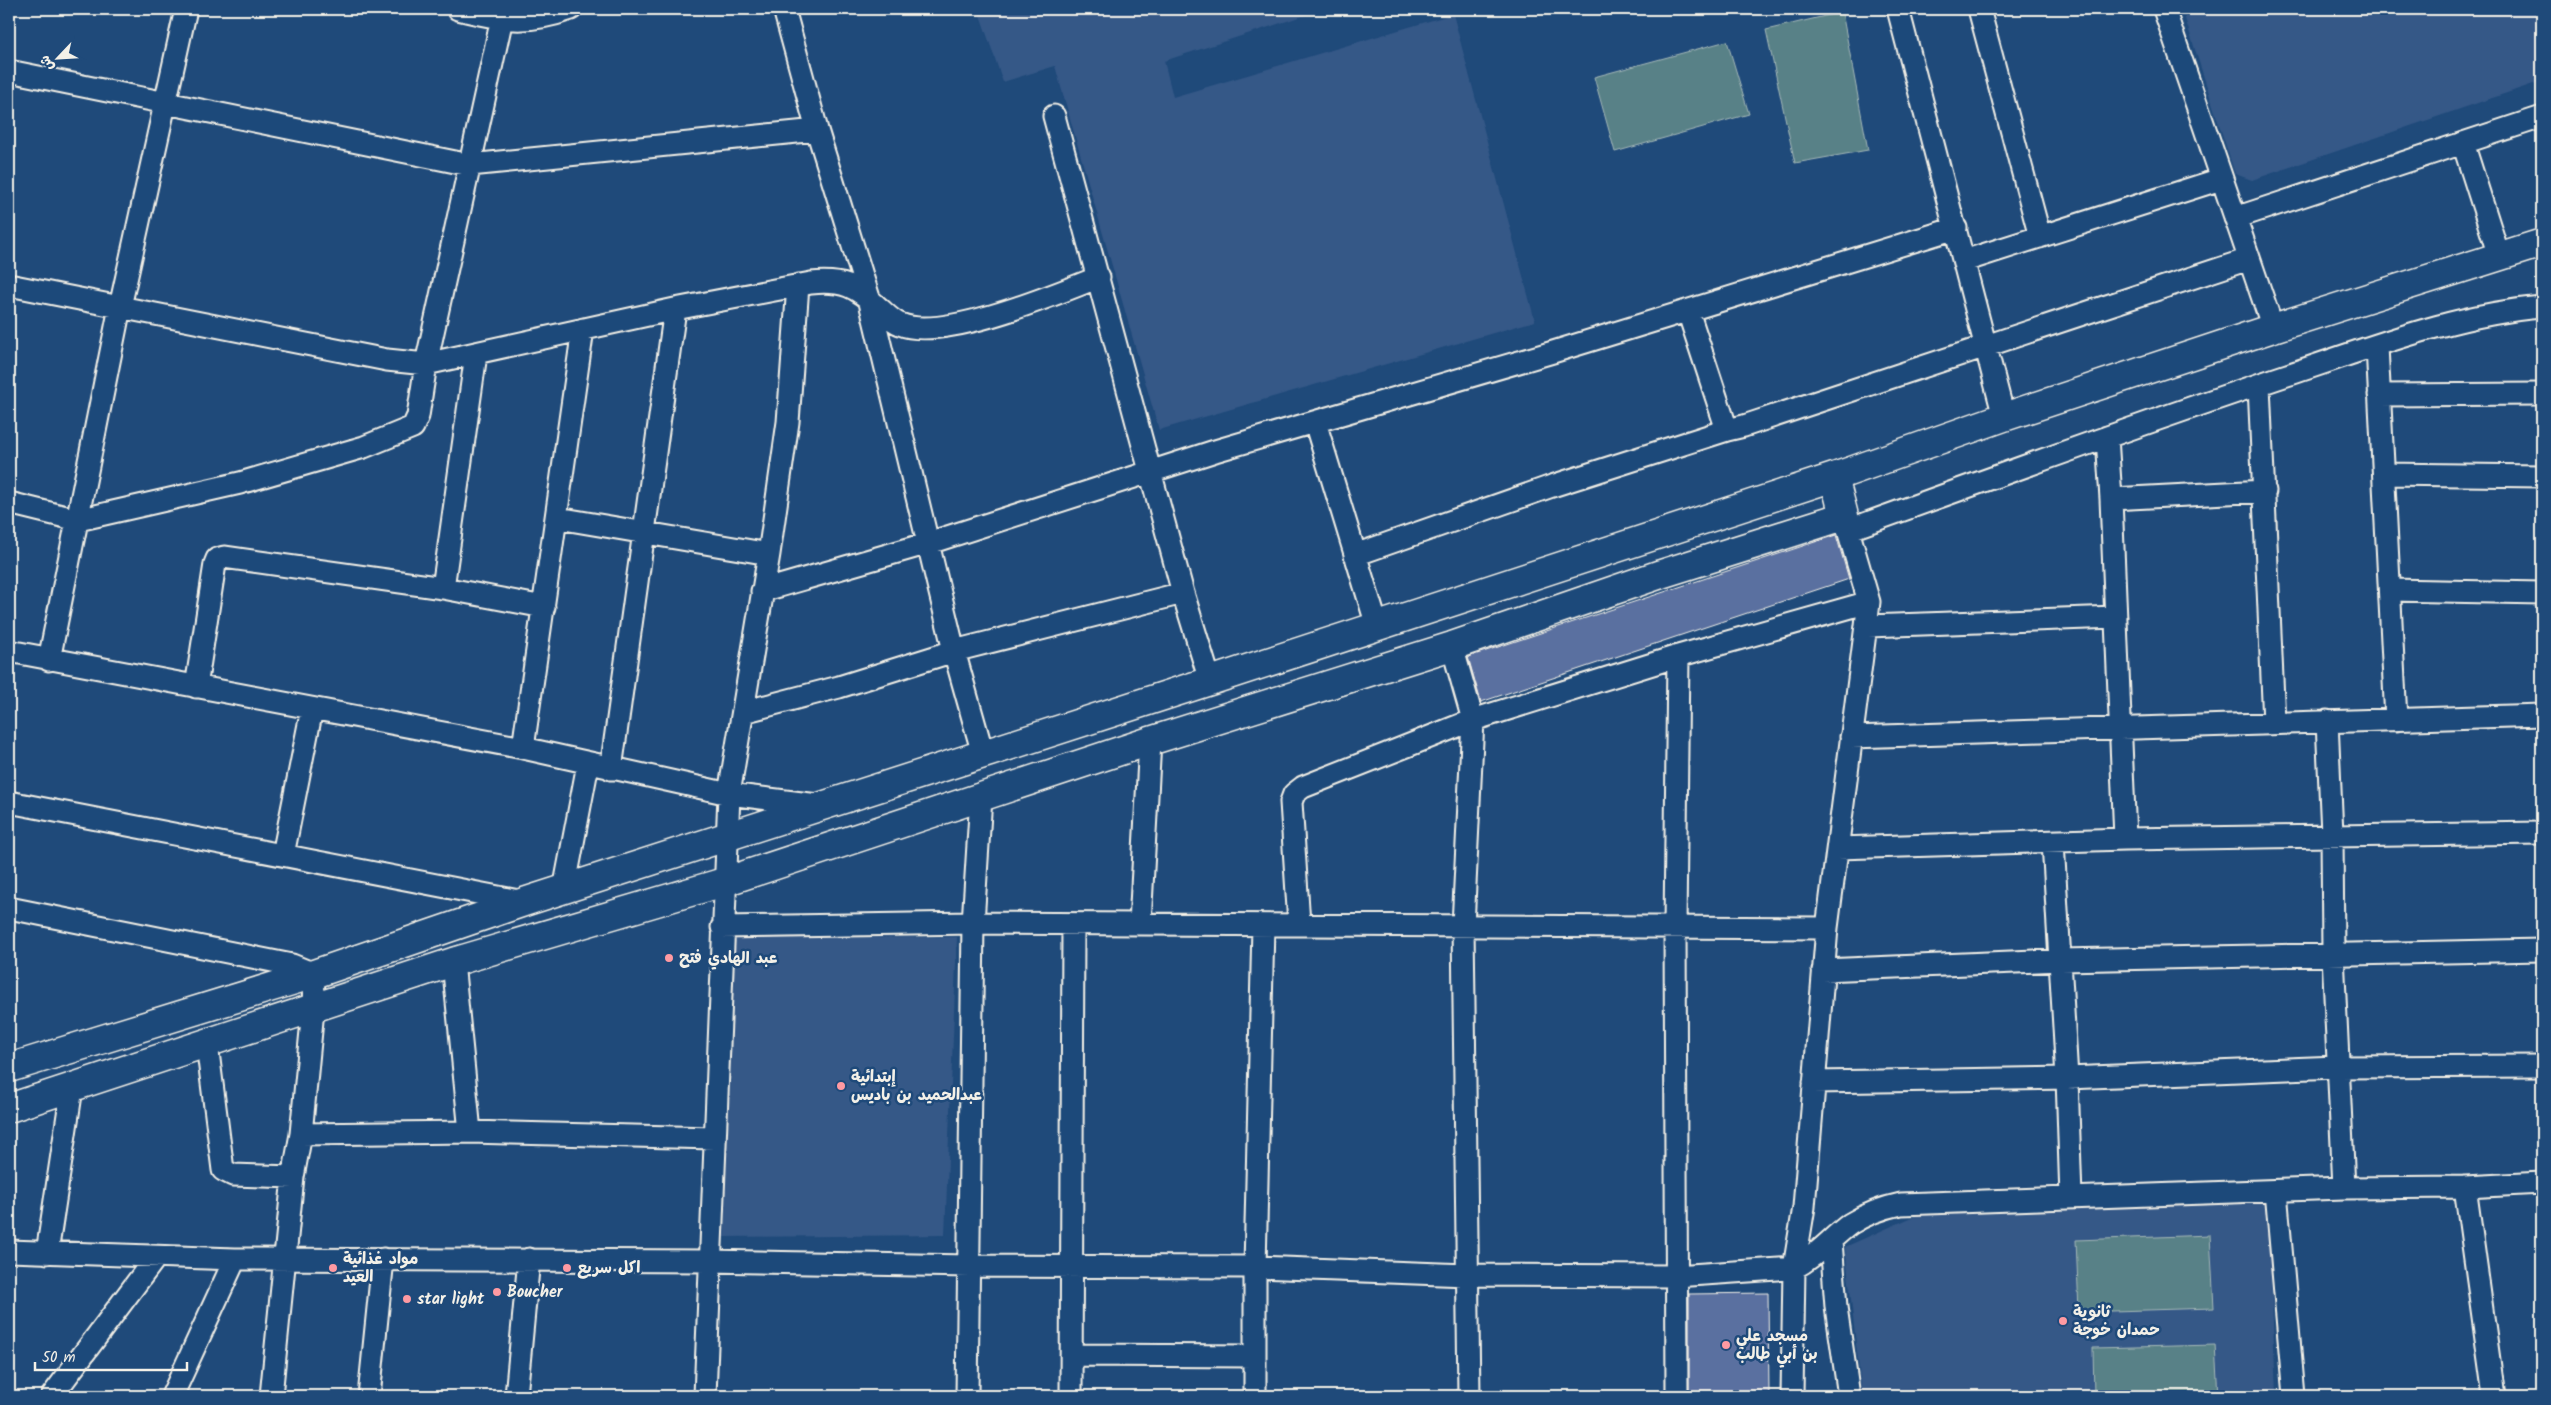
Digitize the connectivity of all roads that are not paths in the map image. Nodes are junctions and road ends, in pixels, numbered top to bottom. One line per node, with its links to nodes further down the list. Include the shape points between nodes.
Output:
1 (186, 9): 10 (street)
2 (458, 9): 8 (street)
3 (571, 9): 8 (street, via 530,20)
4 (784, 9): 13 (street)
5 (1898, 9): 18 (street)
6 (1979, 9): 19 (street)
7 (2164, 9): 16 (street)
8 (503, 14): 15 (street)
9 (9, 71): 10 (street)
10 (164, 101): 15 (street); 28 (street)
11 (1054, 116): 24 (street)
12 (2542, 117): 14 (street)
13 (817, 130): 15 (street); 27 (street)
14 (2464, 143): 17 (street); 21 (street)
15 (470, 165): 37 (street)
16 (2221, 179): 17 (street); 19 (street)
17 (2235, 218): 22 (street)
18 (1956, 228): 23 (street); 31 (street)
19 (2040, 237): 23 (street)
20 (2542, 243): 21 (main road)
21 (2499, 256): 32 (main road)
22 (2249, 259): 32 (street); 35 (street)
23 (1964, 261): 35 (street)
24 (1098, 277): 27 (street, via 1040,299 940,328 913,328 899,324); 45 (street)
25 (9, 285): 28 (street)
26 (798, 285): 27 (street, via 832,281 849,284); 30 (street); 57 (street, via 788,422)
27 (869, 298): 56 (street)
28 (120, 307): 37 (street, via 388,360); 53 (street)
29 (2542, 307): 34 (street, via 2480,316)
30 (675, 309): 33 (street); 55 (street)
31 (1688, 311): 42 (street); 43 (street)
32 (2273, 328): 41 (main road)
33 (583, 329): 36 (street); 52 (street)
34 (2377, 346): 38 (street); 40 (street)
35 (1986, 348): 41 (street); 43 (street)
36 (476, 354): 37 (street); 59 (street)
37 (426, 364): 53 (street, via 416,422 405,432 240,483)
38 (2259, 385): 44 (street); 49 (street)
39 (2542, 394): 40 (street)
40 (2379, 395): 46 (street)
41 (2004, 417): 48 (main road)
42 (1315, 422): 45 (street); 58 (street)
43 (1727, 430): 58 (street, via 1552,486)
44 (2106, 437): 50 (street); 54 (street)
45 (1151, 472): 56 (street); 62 (street)
46 (2384, 474): 47 (street); 60 (street)
47 (2542, 476)
48 (1834, 477): 54 (main road); 67 (main road)
49 (2265, 492): 50 (street); 82 (street)
50 (2112, 499): 66 (street)
51 (9, 503): 53 (street)
52 (558, 518): 55 (street); 65 (street)
53 (78, 520): 73 (street)
54 (1846, 523): 64 (street); 69 (main road, via 1662,574)
55 (644, 533): 57 (street); 89 (street)
56 (929, 543): 61 (street); 71 (street)
57 (769, 554): 61 (street)
58 (1355, 555): 67 (street)
59 (443, 588): 65 (street); 75 (street, via 220,558 215,564)
60 (2390, 590): 63 (street); 80 (street)
61 (762, 591): 77 (street)
62 (1183, 593): 71 (street); 74 (street)
63 (2542, 593)
64 (1869, 602): 68 (street); 72 (street)
65 (544, 607): 86 (street)
66 (2116, 617): 68 (street); 83 (street)
67 (1377, 626): 74 (main road)
68 (1868, 626): 84 (street)
69 (1452, 646): 79 (street); 85 (main road)
70 (9, 650): 73 (street)
71 (954, 651): 77 (street, via 839,687); 87 (street)
72 (1678, 656): 79 (street); 112 (street)
73 (50, 660): 75 (street)
74 (1210, 681): 87 (main road)
75 (196, 687): 76 (street)
76 (312, 709): 86 (street); 100 (street)
77 (743, 712): 90 (street)
78 (2542, 715): 80 (street)
79 (1473, 720): 108 (street, via 1304,787 1294,794 1291,815); 110 (street)
80 (2396, 720): 81 (street)
81 (2327, 721): 82 (street); 95 (street)
82 (2274, 723): 83 (street)
83 (2119, 728): 84 (street); 97 (street)
84 (1852, 737): 99 (street)
85 (1150, 740): 91 (main road); 107 (street)
86 (523, 748): 88 (street)
87 (983, 754): 93 (main road)
88 (588, 764): 89 (street); 102 (street)
89 (611, 769): 90 (street)
90 (728, 794): 93 (street); 96 (street)
91 (982, 797): 101 (main road); 105 (street)
92 (9, 802): 100 (street)
93 (823, 805): 96 (main road)
94 (2542, 832): 95 (street)
95 (2332, 834): 97 (street); 115 (street)
96 (726, 838): 101 (street); 102 (main road)
97 (2125, 839): 98 (street)
98 (2053, 842): 99 (street); 116 (street)
99 (1838, 848): 113 (street)
100 (283, 856): 103 (street)
101 (724, 882): 111 (street); 117 (main road)
102 (564, 890): 103 (main road)
103 (524, 902): 119 (main road)
104 (9, 908): 119 (street, via 292,965)
105 (973, 923): 106 (street); 111 (street); 148 (street)
106 (1073, 924): 107 (street); 147 (street)
107 (1140, 924): 109 (street)
108 (1299, 924): 109 (street); 110 (street)
109 (1264, 926): 149 (street)
110 (1463, 926): 112 (street); 151 (street)
111 (722, 927): 131 (street)
112 (1674, 927): 113 (street); 152 (street)
113 (1828, 928): 118 (street)
114 (2542, 950): 115 (street)
115 (2333, 954): 116 (street); 122 (street)
116 (2061, 960): 118 (street); 125 (street)
117 (453, 962): 120 (main road); 129 (street)
118 (1823, 970): 126 (street)
119 (314, 974): 120 (street); 124 (main road)
120 (313, 1010): 121 (main road); 130 (street)
121 (207, 1044): 127 (main road); 132 (street, via 222,1170 233,1175)
122 (2337, 1066): 123 (street); 125 (street); 134 (street)
123 (2542, 1066)
124 (9, 1068)
125 (2067, 1078): 126 (street); 137 (street)
126 (1814, 1082): 150 (street, via 1804,1207)
127 (72, 1088): 128 (main road); 140 (street)
128 (9, 1108)
129 (470, 1132): 130 (street); 131 (street)
130 (301, 1134): 132 (street)
131 (714, 1138): 146 (street)
132 (293, 1177): 143 (street)
133 (2542, 1183): 135 (street)
134 (2344, 1188): 135 (street); 136 (street)
135 (2465, 1188): 169 (street)
136 (2276, 1191): 137 (street); 168 (street)
137 (2071, 1198): 138 (street, via 1901,1204 1874,1211 1849,1225)
138 (1830, 1241): 150 (street); 167 (street)
139 (9, 1251): 140 (street)
140 (46, 1253): 141 (street)
141 (156, 1257): 142 (street); 155 (street)
142 (235, 1259): 143 (street); 156 (street)
143 (286, 1259): 144 (street); 157 (street)
144 (383, 1259): 145 (street); 158 (street)
145 (529, 1260): 146 (street); 159 (street)
146 (710, 1261): 148 (street); 160 (street)
147 (1072, 1265): 148 (street); 149 (street); 153 (street)
148 (969, 1266): 161 (street)
149 (1255, 1267): 151 (street); 154 (street)
150 (1794, 1268): 152 (street); 166 (street)
151 (1467, 1275): 152 (street); 164 (street)
152 (1675, 1276): 165 (street)
153 (1071, 1355): 154 (street); 162 (street)
154 (1255, 1356): 163 (street)
155 (52, 1396)
156 (172, 1396)
157 (271, 1396)
158 (369, 1396)
159 (516, 1396)
160 (705, 1396)
161 (967, 1396)
162 (1071, 1396)
163 (1255, 1396)
164 (1468, 1396)
165 (1677, 1396)
166 (1792, 1396)
167 (1849, 1396)
168 (2294, 1396)
169 (2494, 1396)

